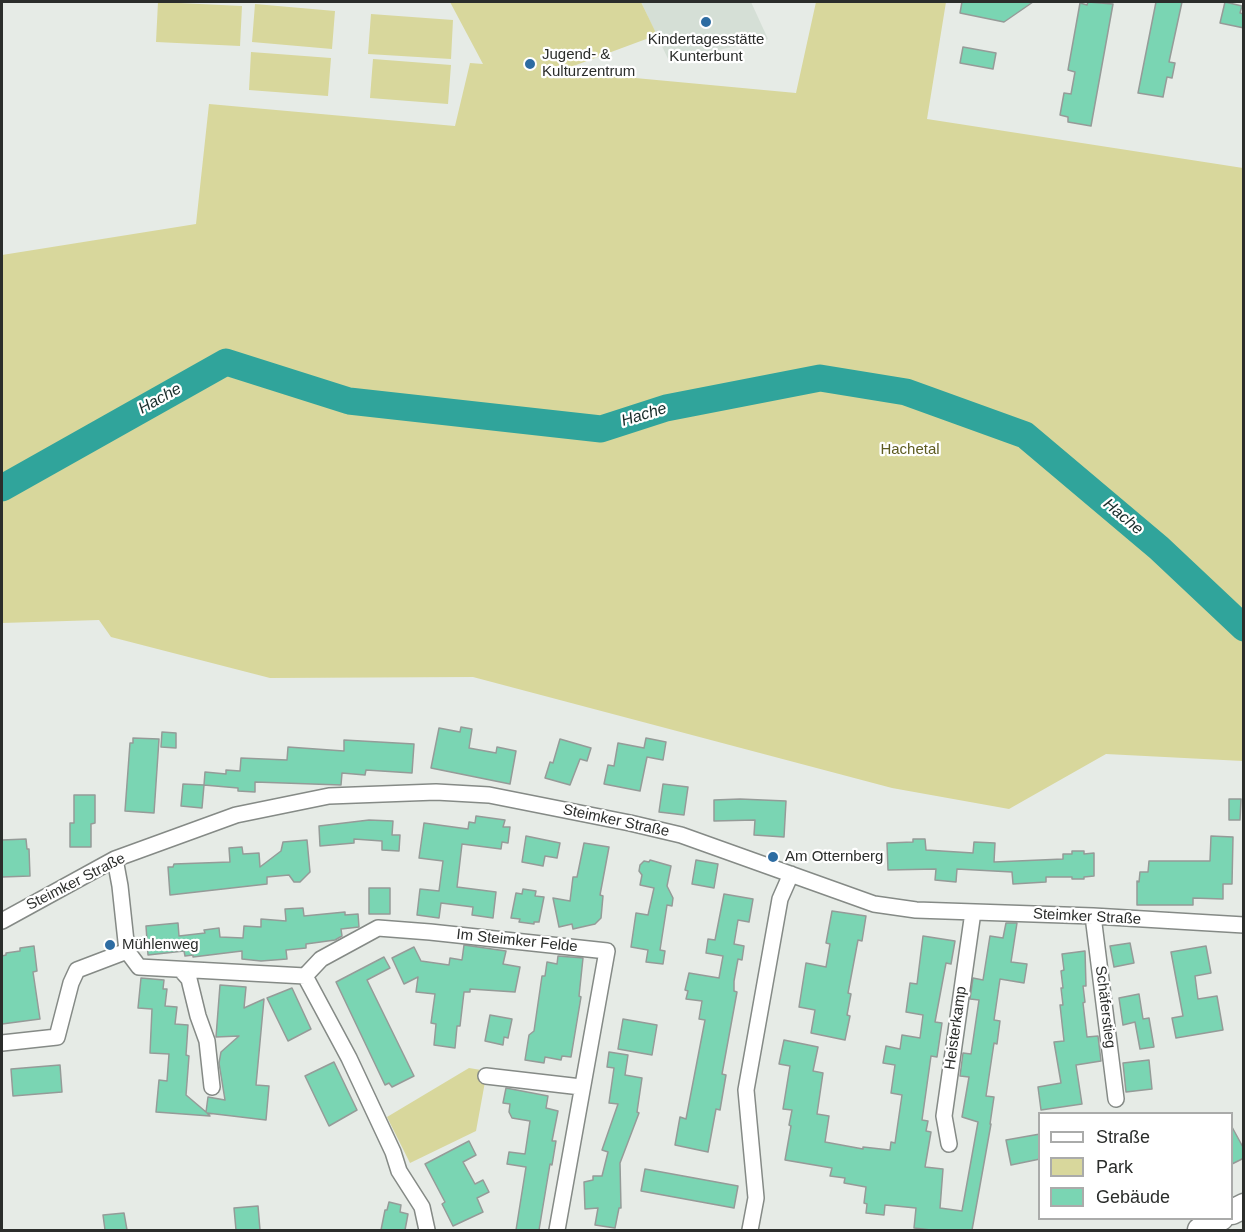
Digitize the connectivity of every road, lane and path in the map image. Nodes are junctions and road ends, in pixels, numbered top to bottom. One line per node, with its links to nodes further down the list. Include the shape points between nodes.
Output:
1 (115, 860): 2 (street, Steimker Straße, via 236,815 329,796 436,792 489,795 630,823 681,835); 5 (street, Steimker Straße); 7 (street)
2 (791, 874): 3 (street, Steimker Straße, via 874,904); 19 (street, via 780,899 746,1090 756,1198)
3 (973, 912): 4 (street, Steimker Straße); 15 (street, Heisterkamp, via 944,1116)
4 (1093, 916): 6 (street, Steimker Straße); 14 (street, Schäferstieg)
5 (2, 921)
6 (1244, 925)
7 (127, 951): 8 (street, via 139,968); 10 (street, via 77,970 57,1037)
8 (181, 970): 9 (street); 12 (street, via 189,979 207,1041)
9 (305, 976): 13 (street, Im Steimker Felde, via 321,959 378,928 607,951); 17 (street, via 349,1058 399,1171 422,1207)
10 (2, 1043)
11 (486, 1076): 13 (street)
12 (212, 1087)
13 (581, 1087): 18 (street, Im Steimker Felde)
14 (1116, 1098)
15 (949, 1144)
16 (1218, 1220): 20 (main road)
17 (427, 1230)
18 (557, 1230)
19 (750, 1230)
20 (1200, 1230)

